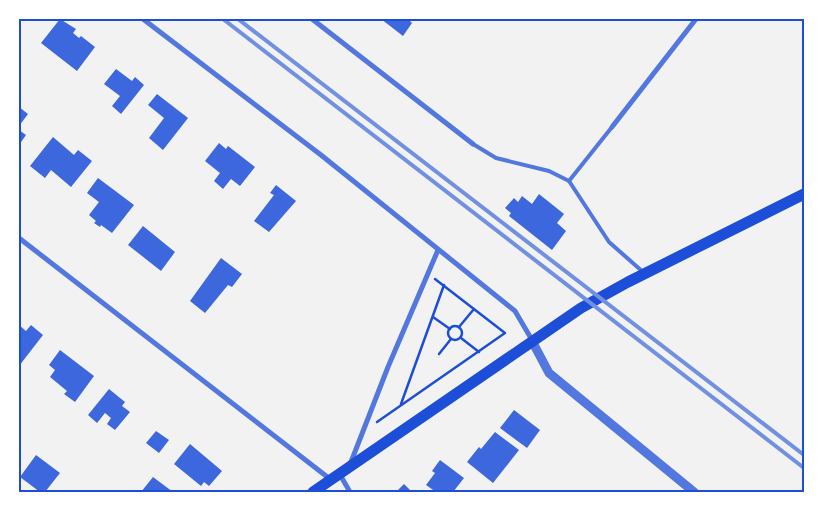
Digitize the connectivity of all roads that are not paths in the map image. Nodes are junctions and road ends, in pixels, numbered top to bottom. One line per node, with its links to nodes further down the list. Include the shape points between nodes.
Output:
1 (143, 19): 9 (street, via 321,155)
2 (312, 19): 5 (street)
3 (696, 19): 4 (street)
4 (612, 127): 6 (lane)
5 (473, 144): 6 (lane, via 496,158 549,171)
6 (569, 181): 10 (lane, via 609,242)
7 (804, 194): 10 (main road)
8 (19, 238): 13 (street)
9 (438, 250): 11 (street, via 514,311); 12 (street)
10 (645, 274): 11 (main road, via 581,308)
11 (532, 341): 12 (main road); 16 (street, via 549,373)
12 (350, 465): 13 (main road)
13 (335, 476): 14 (main road); 15 (street)
14 (313, 492)
15 (350, 492)
16 (694, 492)

